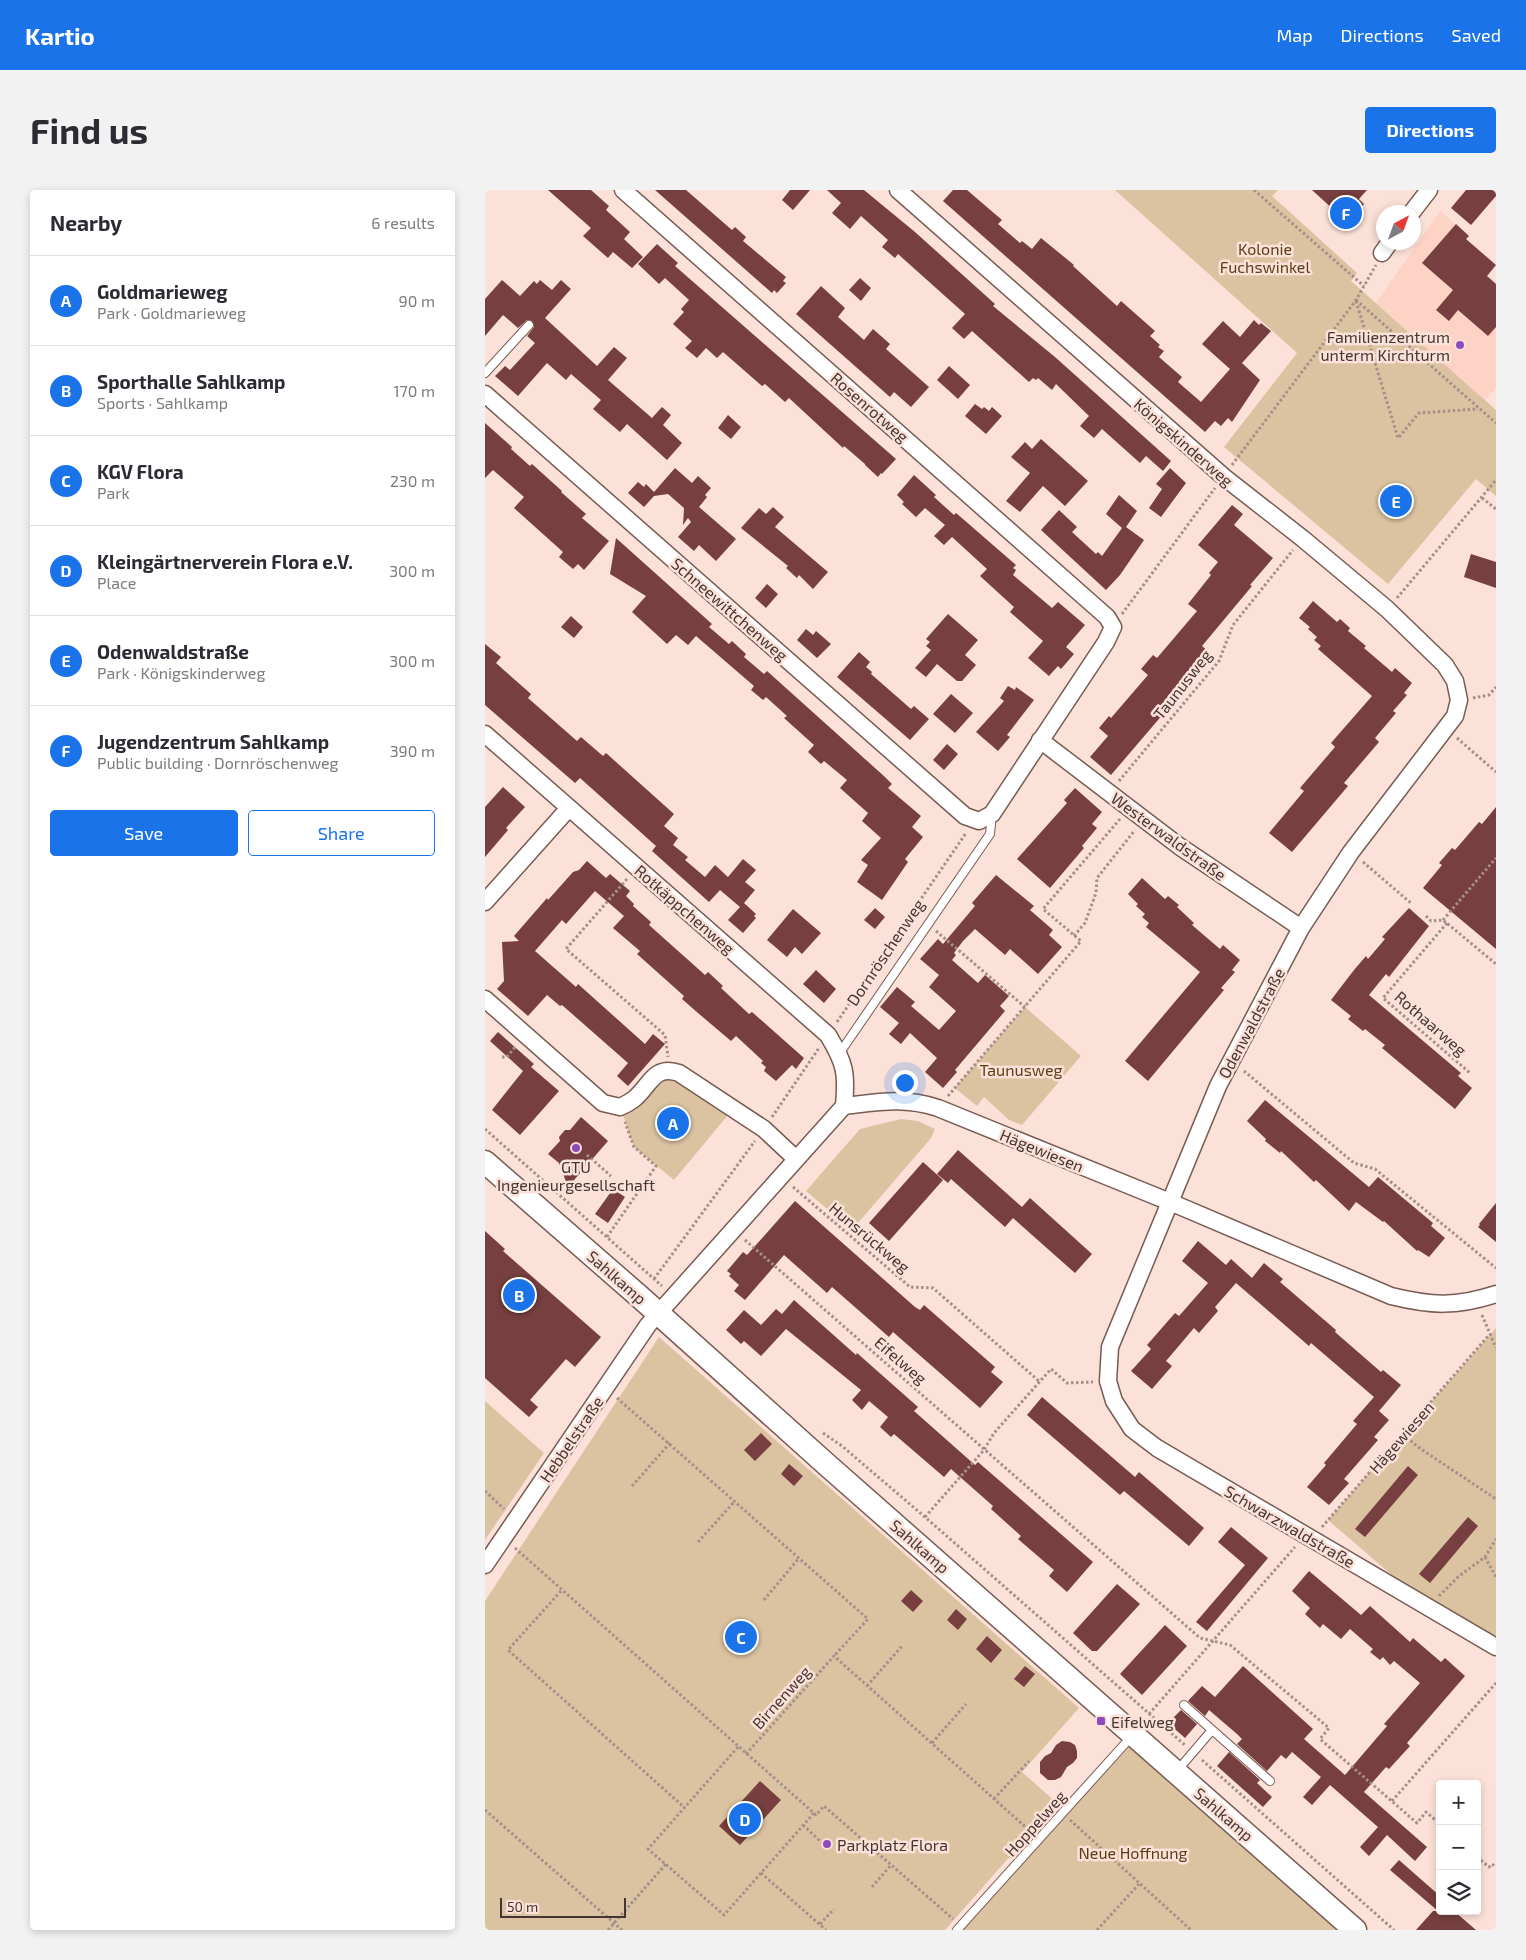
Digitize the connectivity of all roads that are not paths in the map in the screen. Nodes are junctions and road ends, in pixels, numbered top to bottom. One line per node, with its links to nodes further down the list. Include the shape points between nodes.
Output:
1 (623, 190): 10 (street, Rosenrotweg, via 1107,616 1113,627 1106,642)
2 (897, 190): 8 (street, Königskinderweg, via 1224,477 1387,609 1445,665 1455,681)
3 (1429, 190): 4 (street)
4 (1418, 205)
5 (529, 324): 6 (lane)
6 (485, 373)
7 (485, 394): 12 (street, Schneewittchenweg, via 965,816)
8 (1459, 700): 14 (street, Odenwaldstraße, via 1455,716 1446,730 1351,852)
9 (485, 734): 11 (street, Rotkäppchenweg)
10 (1040, 740): 12 (street); 14 (street, Westerwaldstraße, via 1179,846)
11 (569, 808): 13 (street); 16 (street, Rotkäppchenweg, via 828,1035)
12 (985, 818): 16 (lane, via 990,834)
13 (485, 902)
14 (1301, 928): 20 (street, Odenwaldstraße, via 1218,1086)
15 (485, 999): 18 (street, via 603,1103 620,1108 635,1099 658,1073 671,1070 764,1129)
16 (839, 1054): 17 (street, Rotkäppchenweg, via 846,1080)
17 (844, 1106): 18 (street); 20 (street, Hägewiesen, via 897,1100 918,1102)
18 (795, 1158): 22 (street)
19 (485, 1162): 22 (street, Sahlkamp)
20 (1170, 1202): 21 (street, Hägewiesen, via 1391,1296 1421,1303 1448,1304); 23 (street, Odenwaldstraße, via 1110,1347)
21 (1496, 1294)
22 (665, 1306): 24 (street, Hebbelstraße, via 647,1325); 28 (street, Sahlkamp)
23 (1108, 1381): 25 (street, Schwarzwaldstraße, via 1114,1401 1132,1429 1151,1443)
24 (485, 1565)
25 (1496, 1647)
26 (1183, 1704): 27 (lane)
27 (1213, 1730): 29 (lane); 30 (lane)
28 (1133, 1735): 29 (street, Sahlkamp); 31 (lane, Hoppelweg)
29 (1176, 1772): 32 (street, Sahlkamp)
30 (1270, 1780)
31 (958, 1928)
32 (1355, 1930)

